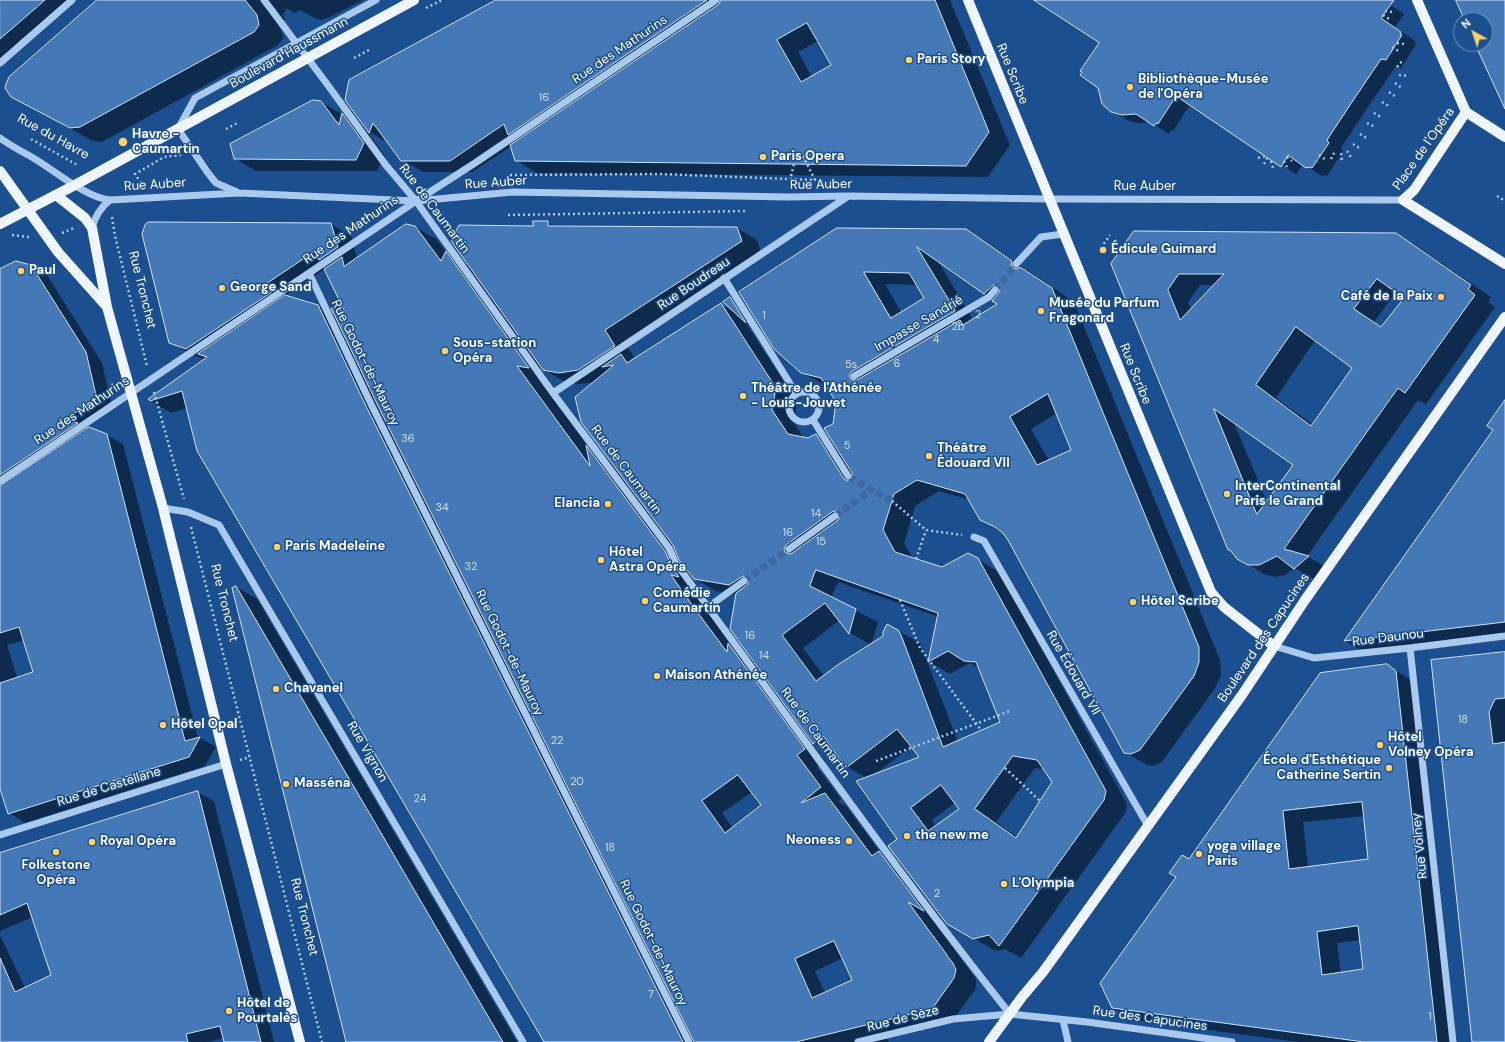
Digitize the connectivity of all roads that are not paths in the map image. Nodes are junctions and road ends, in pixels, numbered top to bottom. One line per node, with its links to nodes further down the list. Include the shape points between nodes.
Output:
1 (72, 0): 10 (street)
2 (264, 0): 8 (street, Rue de Caumartin)
3 (376, 0): 8 (street, Boulevard Haussmann)
4 (414, 0): 9 (main road, Boulevard Haussmann)
5 (716, 0): 23 (street, Rue des Mathurins)
6 (968, 0): 20 (main road, Rue Scribe)
7 (1417, 0): 11 (main road)
8 (296, 43): 9 (street, Rue de Caumartin); 12 (street, Boulevard Haussmann, via 195,98)
9 (308, 58): 12 (main road, Boulevard Haussmann); 23 (street, Rue de Caumartin, via 385,164)
10 (0, 63)
11 (1466, 112): 13 (main road, Place de l'Opéra); 22 (main road, Place de l'Opéra, via 1414,190)
12 (178, 129): 16 (main road, Boulevard Haussmann); 17 (street, Rue Auber, via 216,183)
13 (1505, 137)
14 (0, 138): 16 (street, Rue du Havre)
15 (0, 171): 24 (main road)
16 (75, 185): 18 (main road, Boulevard Haussmann); 21 (street, Rue Auber, via 101,199)
17 (239, 193): 21 (street, Rue Auber); 23 (street, Rue Auber)
18 (56, 195): 24 (main road, Boulevard Haussmann); 26 (main road, via 85,218)
19 (848, 196): 20 (street, Rue Auber); 23 (street, Rue Auber, via 513,192); 31 (street, Rue Boudreau)
20 (1049, 199): 22 (street, Rue Auber); 27 (main road, Rue Scribe)
21 (110, 200): 26 (street, via 95,217)
22 (1403, 200): 29 (main road, Place de l'Opéra)
23 (416, 201): 30 (street, Rue des Mathurins); 37 (street, Rue de Caumartin)
24 (27, 210): 25 (main road, Boulevard Haussmann); 33 (main road, via 58,252)
25 (0, 224)
26 (92, 228): 33 (main road)
27 (1063, 234): 28 (street, via 1041,238); 49 (main road, Rue Scribe, via 1211,592 1224,607)
28 (1016, 264)
29 (1505, 264)
30 (309, 274): 36 (street, Rue des Mathurins); 58 (street, Rue Godot-de-Mauroy, via 371,404)
31 (724, 278): 37 (street, Rue Boudreau); 38 (street)
32 (995, 290): 35 (street, Impasse Sandrié, via 989,297)
33 (107, 307): 36 (main road)
34 (1505, 318): 49 (main road, Boulevard des Capucines)
35 (854, 376)
36 (131, 392): 41 (street, Rue des Mathurins); 42 (main road)
37 (553, 393): 47 (street, Rue de Caumartin, via 669,548)
38 (796, 394): 39 (street, via 790,401 791,415 799,421); 39 (street, via 806,391 818,400 819,411)
39 (812, 420): 40 (street)
40 (848, 476)
41 (0, 481)
42 (163, 508): 51 (main road); 57 (street, Rue Vignon, via 188,512 219,525)
43 (835, 516): 45 (street)
44 (974, 537): 52 (street, Rue Édouard VII, via 984,541)
45 (789, 549)
46 (744, 581): 47 (street)
47 (708, 607): 54 (street, Rue de Caumartin, via 965,957)
48 (1505, 636): 50 (street, Rue Daunou)
49 (1274, 646): 50 (street, Rue Daunou, via 1314,658); 52 (main road, Boulevard des Capucines)
50 (1410, 648): 63 (street, Rue Volney)
51 (226, 764): 53 (street, Rue de Castellane); 56 (main road)
52 (1148, 826): 54 (main road, Boulevard des Capucines)
53 (0, 835)
54 (1010, 1014): 55 (street, Rue des Capucines); 59 (street, Rue de Sèze, via 953,1019); 60 (main road, Boulevard des Capucines)
55 (1063, 1020): 61 (street); 62 (street, Rue des Capucines)
56 (300, 1042)
57 (523, 1042)
58 (689, 1042)
59 (858, 1042)
60 (989, 1042)
61 (1068, 1042)
62 (1232, 1042)
63 (1453, 1042)

